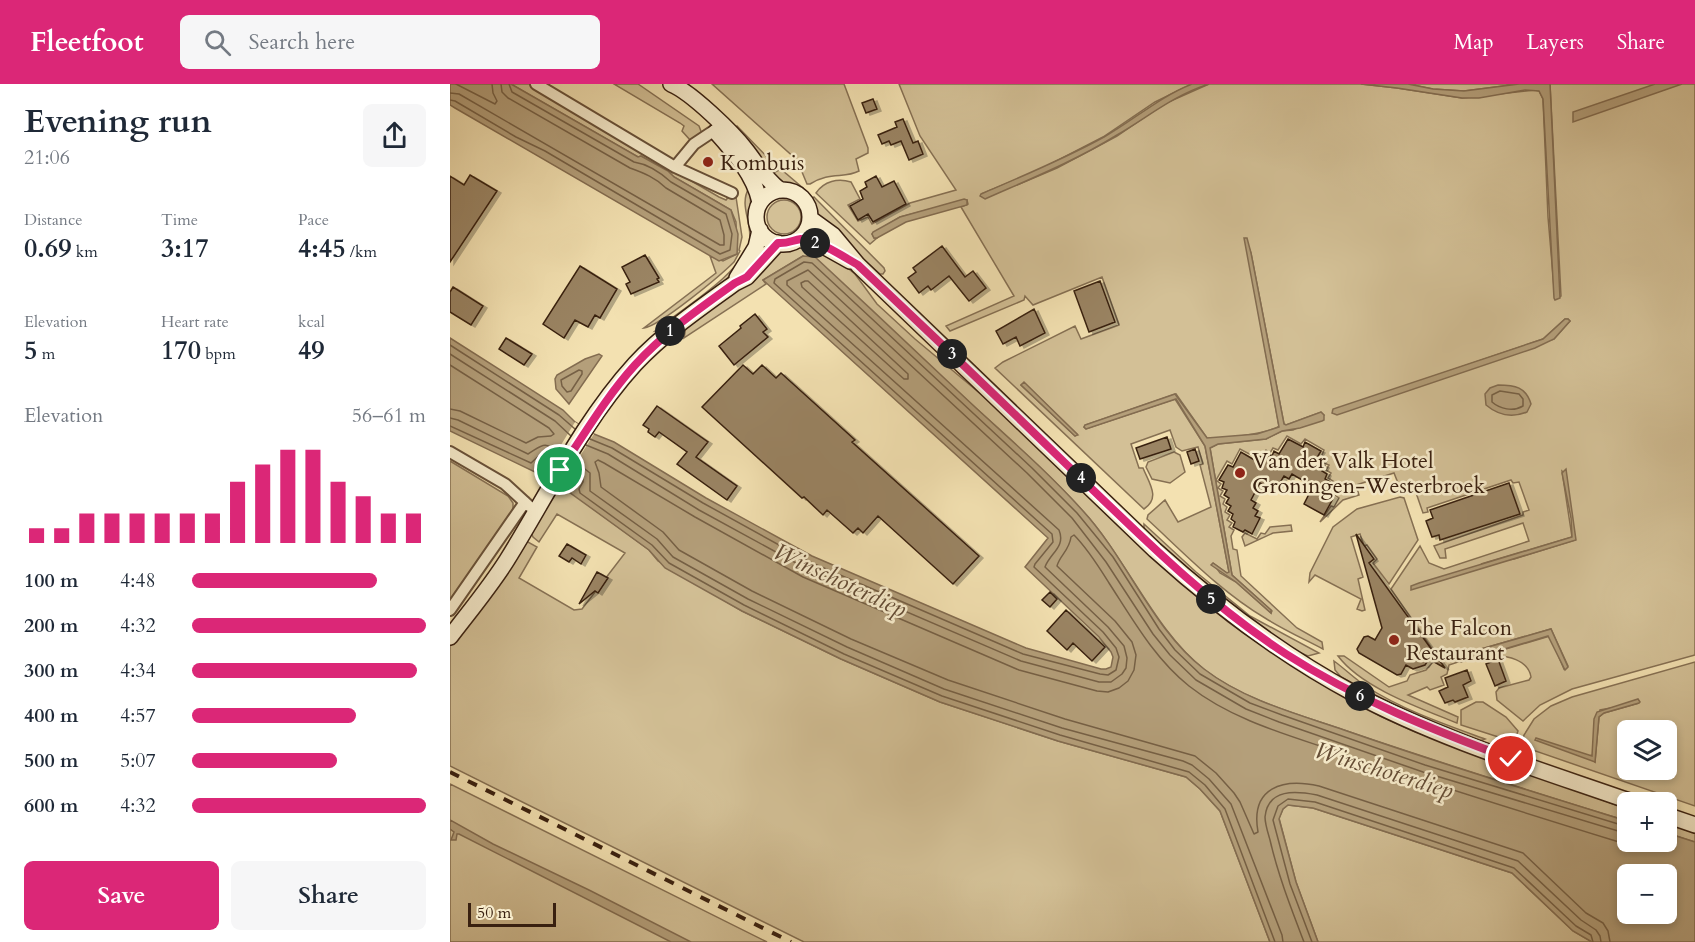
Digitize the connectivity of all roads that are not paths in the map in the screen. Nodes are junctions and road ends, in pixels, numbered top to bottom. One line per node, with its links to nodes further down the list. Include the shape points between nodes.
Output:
1 (536, 84): 4 (street)
2 (669, 84): 3 (main road, via 675,95); 5 (main road, via 681,88 732,135)
3 (715, 130): 4 (street, via 694,144); 7 (main road, via 753,182)
4 (675, 167): 6 (street)
5 (780, 190): 7 (main road); 8 (main road, via 790,190 803,198)
6 (732, 193)
7 (760, 202): 9 (main road, via 756,216)
8 (810, 219): 10 (main road); 12 (main road, via 833,235)
9 (760, 230): 11 (main road); 13 (main road, via 756,247)
10 (799, 239): 11 (main road); 12 (main road, via 825,247)
11 (778, 243): 13 (main road, via 747,277)
12 (858, 265): 18 (main road, via 1155,550 1256,633 1330,680 1416,723)
13 (735, 283): 15 (main road, via 645,354)
14 (450, 452): 15 (street, via 505,484)
15 (530, 507): 16 (street); 17 (main road, via 506,562)
16 (450, 610)
17 (450, 637)
18 (1617, 797)
19 (1677, 819): 20 (main road)
20 (1695, 825)

